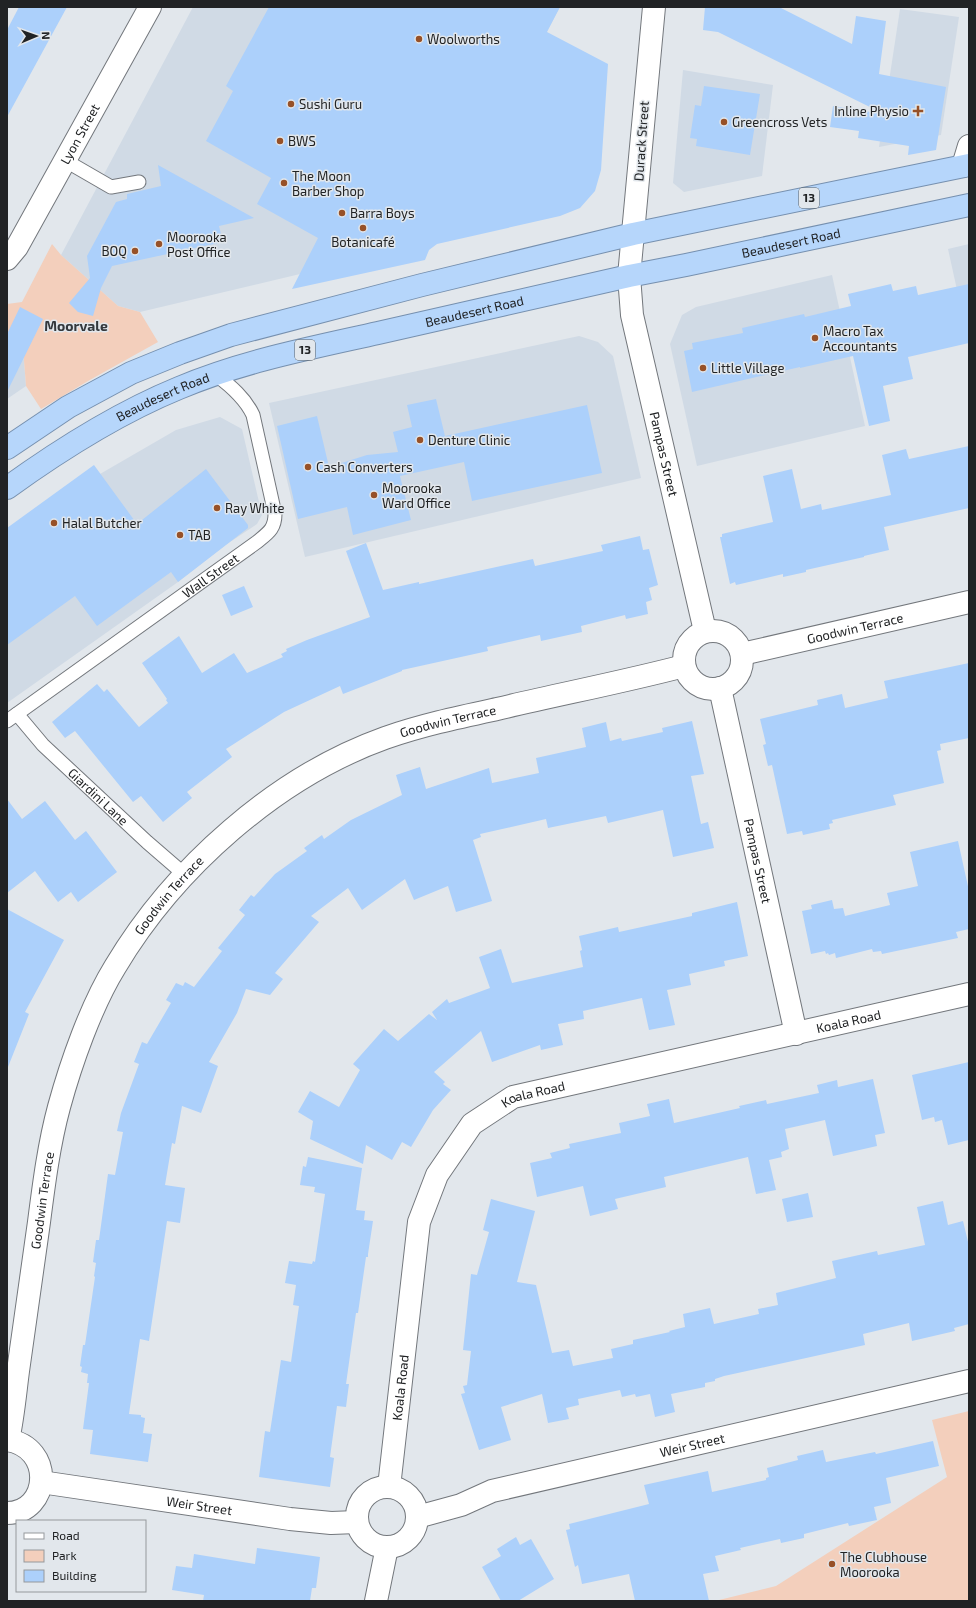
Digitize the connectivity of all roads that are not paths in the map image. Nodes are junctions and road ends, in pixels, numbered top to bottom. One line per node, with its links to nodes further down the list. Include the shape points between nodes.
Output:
1 (150, 7): 4 (street, Lyon Street)
2 (654, 7): 7 (street, Durack Street)
3 (967, 159): 7 (highway, 13)
4 (66, 161): 5 (lane, via 111,187); 8 (street, Lyon Street, via 17,247)
5 (139, 182)
6 (969, 205): 9 (highway, Beaudesert Road / 13)
7 (633, 234): 9 (street, Durack Street); 11 (highway, 13, via 231,335 131,373 68,407)
8 (7, 259)
9 (629, 276): 10 (highway, Beaudesert Road / 13, via 265,359); 14 (street, Pampas Street, via 632,315)
10 (216, 375): 12 (highway, Beaudesert Road / 13, via 180,388 110,421 34,468); 18 (lane, Wall Street, via 248,404 253,415 275,524 257,542)
11 (7, 448)
12 (7, 488)
13 (969, 602): 15 (street, Goodwin Terrace)
14 (705, 631): 15 (street, via 724,632 733,638); 16 (street, via 690,640 686,648)
15 (742, 654): 17 (street, via 740,672 728,685)
16 (684, 666): 17 (street, via 697,684 710,689); 19 (street, Goodwin Terrace, via 434,723 384,739 337,759 299,780 221,838)
17 (720, 688): 21 (street, Pampas Street)
18 (12, 718): 19 (lane, Giardini Lane)
19 (184, 874): 23 (street, Goodwin Terrace, via 142,927 114,968 77,1052 59,1108 48,1160)
20 (969, 994): 21 (street, Koala Road)
21 (796, 1034): 25 (street, Koala Road, via 513,1097 472,1124 437,1175 419,1222)
22 (969, 1381): 27 (street, Weir Street, via 492,1491 461,1505)
23 (8, 1440): 24 (street, via 20,1443 30,1450 41,1470)
24 (41, 1482): 26 (street, via 37,1494 30,1503 21,1510); 28 (street, Weir Street, via 290,1520)
25 (389, 1487): 27 (street, via 398,1489 412,1500); 28 (street, via 380,1487 364,1496 357,1513)
26 (7, 1513)
27 (418, 1517): 29 (street, via 416,1526 408,1538 397,1546)
28 (357, 1522): 29 (street, via 368,1540 379,1547)
29 (387, 1547): 30 (street)
30 (376, 1601)

